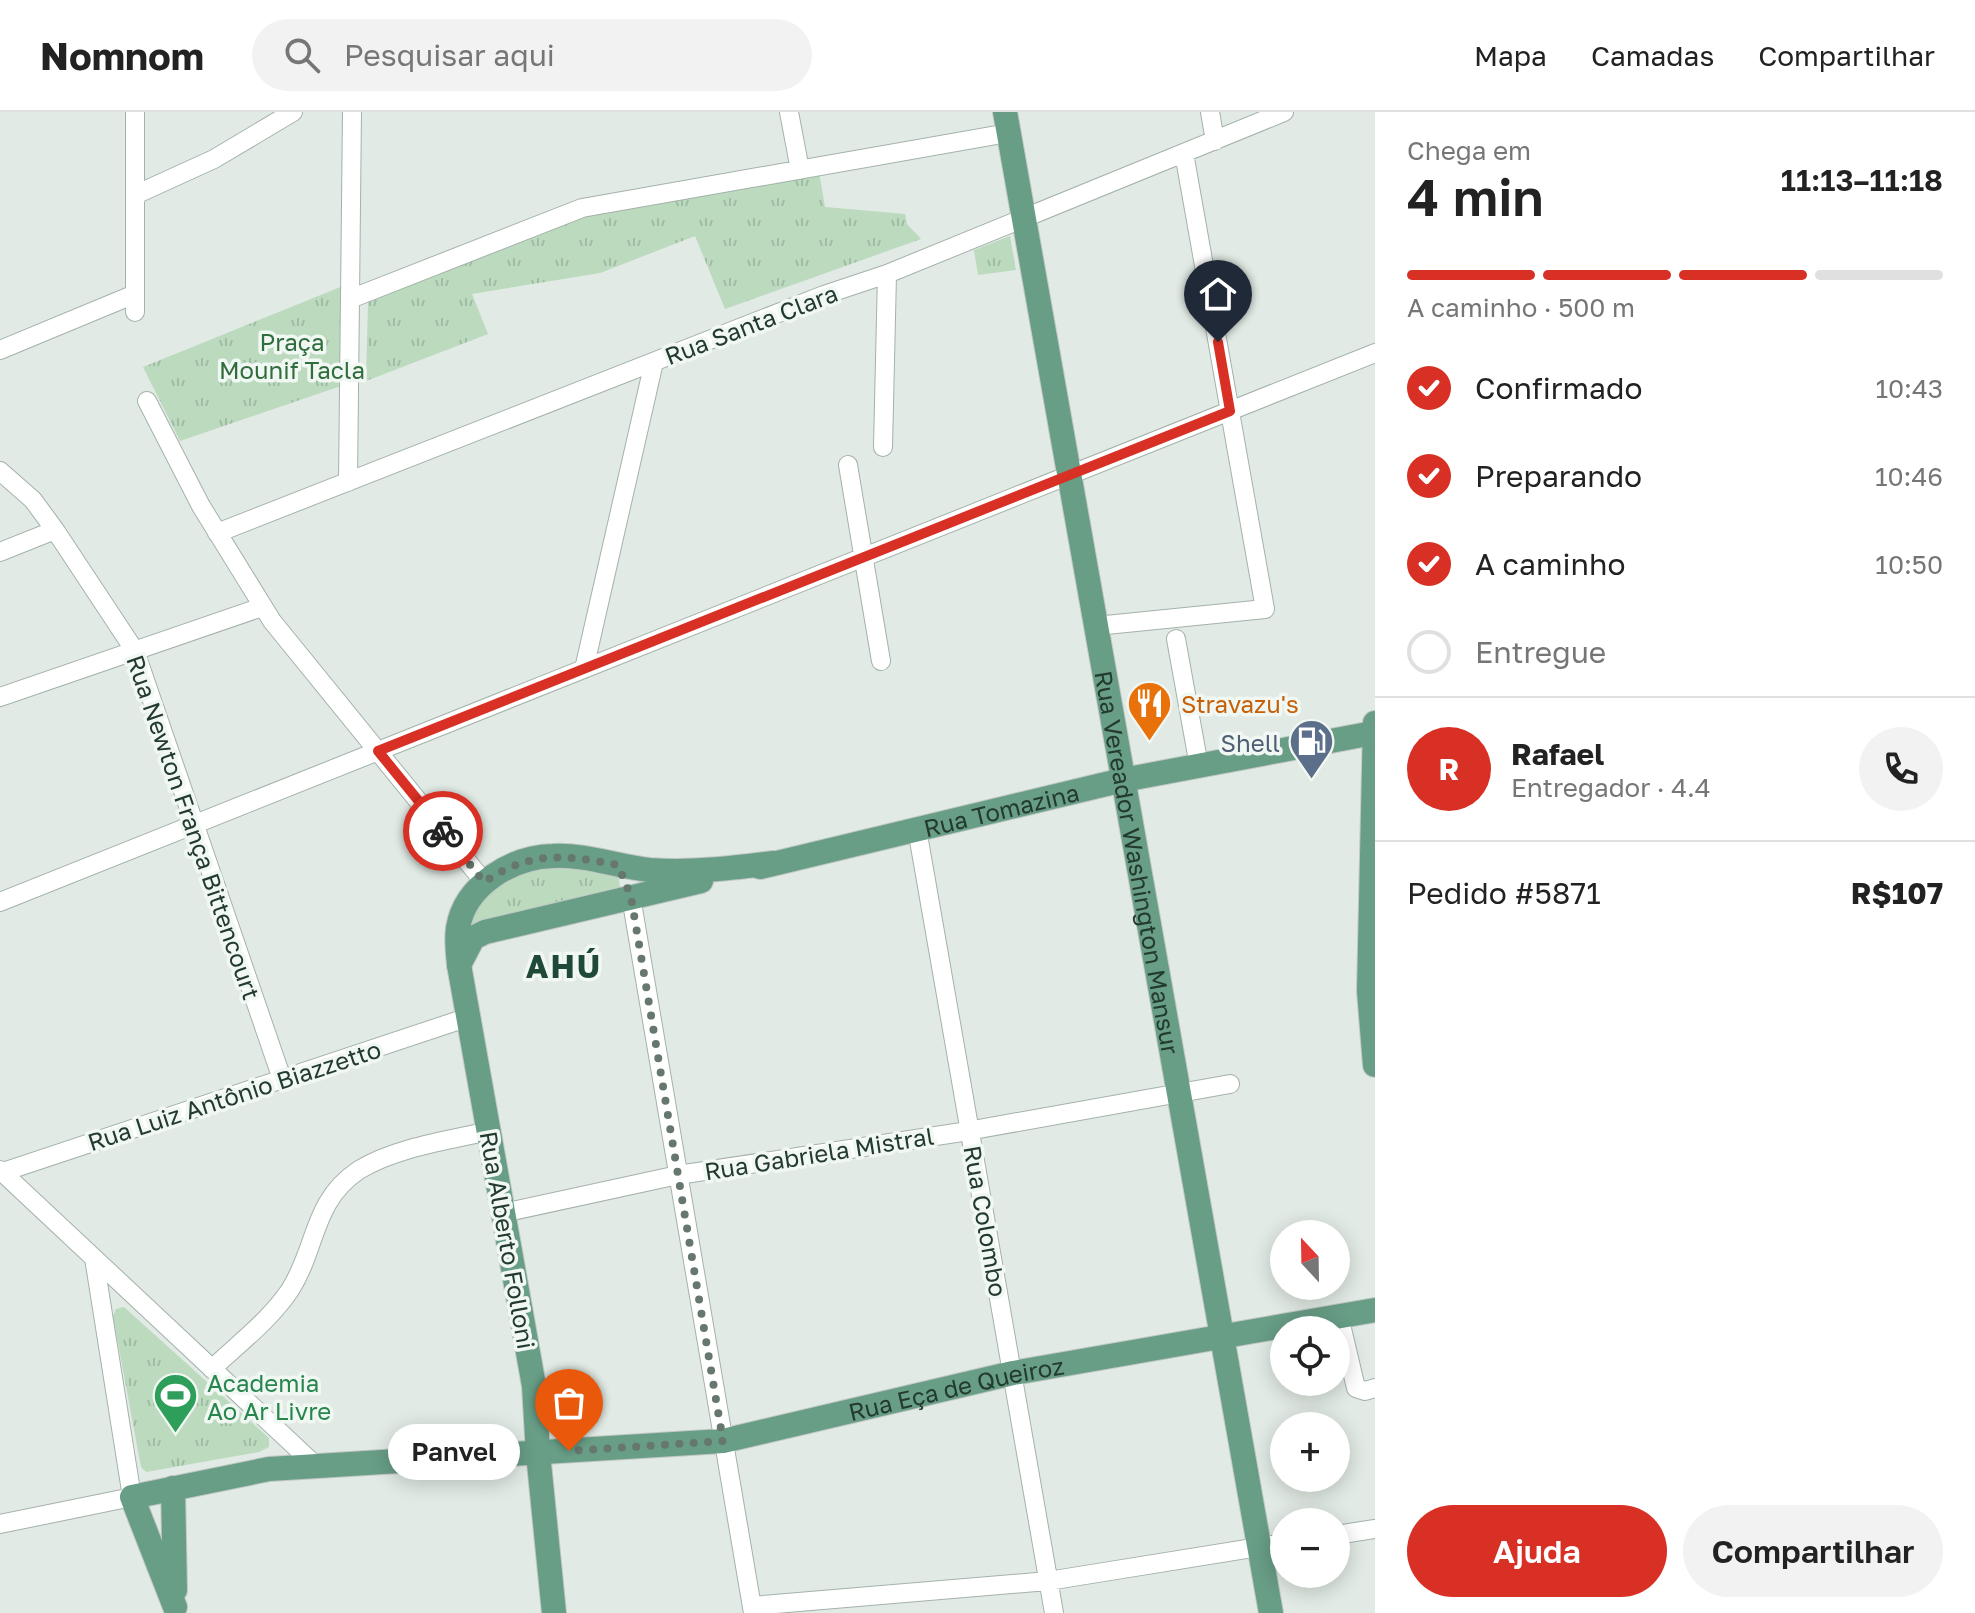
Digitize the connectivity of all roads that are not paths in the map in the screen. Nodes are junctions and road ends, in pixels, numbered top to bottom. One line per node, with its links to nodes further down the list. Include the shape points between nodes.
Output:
1 (135, 112): 11 (street)
2 (293, 112): 11 (street, via 214,159)
3 (352, 112): 14 (street)
4 (789, 112): 10 (street)
5 (1210, 112): 8 (street)
6 (1284, 112): 8 (street, Rua Santa Clara)
7 (1006, 122): 10 (street); 12 (main road, Rua Vereador Washington Mansur)
8 (1215, 141): 9 (street, Rua Santa Clara)
9 (1184, 153): 12 (street, Rua Santa Clara); 19 (street)
10 (800, 170): 14 (street, via 582,208)
11 (135, 195): 15 (street, via 135,303)
12 (1023, 219): 13 (street, Rua Santa Clara); 23 (main road, Rua Vereador Washington Mansur)
13 (887, 274): 17 (street, Rua Santa Clara); 20 (street)
14 (350, 299): 24 (street)
15 (0, 350)
16 (1375, 353): 19 (street)
17 (654, 362): 24 (street, Rua Santa Clara); 34 (street)
18 (147, 401): 26 (street)
19 (1230, 411): 23 (street); 30 (street, via 1265,609)
20 (883, 447)
21 (848, 465): 28 (street)
22 (0, 471): 25 (street, Rua Newton França Bittencourt, via 33,500)
23 (1069, 475): 28 (street); 30 (main road, Rua Vereador Washington Mansur)
24 (348, 482): 26 (street, Rua Santa Clara)
25 (55, 530): 27 (street); 32 (street, Rua Newton França Bittencourt)
26 (217, 533): 29 (street)
27 (0, 552)
28 (864, 557): 33 (street); 34 (street)
29 (262, 607): 32 (street); 37 (street)
30 (1096, 626): 39 (main road, Rua Vereador Washington Mansur)
31 (1176, 639): 38 (street)
32 (135, 651): 35 (street); 40 (street, Rua Newton França Bittencourt)
33 (881, 661)
34 (584, 669): 37 (street)
35 (0, 697)
36 (1374, 729): 38 (main road, Rua Tomazina); 49 (main road, via 1369,1004)
37 (378, 751): 40 (street); 44 (street)
38 (1199, 766): 39 (main road, Rua Tomazina)
39 (1123, 780): 41 (main road, Rua Tomazina); 52 (main road, Rua Vereador Washington Mansur)
40 (194, 824): 46 (street); 50 (street, Rua Newton França Bittencourt)
41 (917, 829): 42 (main road, Rua Tomazina); 53 (street, Rua Colombo)
42 (773, 863): 43 (main road, Rua Tomazina, via 693,871); 45 (main road, Rua Tomazina)
43 (618, 865): 44 (main road, Rua Tomazina, via 573,856 536,857); 45 (main road)
44 (484, 882): 47 (main road, Rua Tomazina, via 458,925)
45 (631, 897): 47 (main road, Rua Tomazina, via 485,932 473,938); 56 (street)
46 (0, 902)
47 (459, 965): 48 (main road, Rua Alberto Folloni)
48 (469, 1017): 50 (street, Rua Luiz Antônio Biazzetto); 54 (main road, Rua Alberto Folloni)
49 (1375, 1065)
50 (282, 1079): 55 (street, Rua Luiz Antônio Biazzetto)
51 (1230, 1084): 52 (street, Rua Gabriela Mistral)
52 (1178, 1093): 53 (street, Rua Gabriela Mistral); 62 (main road, Rua Vereador Washington Mansur)
53 (970, 1130): 56 (street, Rua Gabriela Mistral); 65 (street, Rua Colombo)
54 (489, 1131): 57 (main road, Rua Alberto Folloni); 64 (street, via 358,1170 320,1214 286,1295)
55 (1, 1170): 58 (street)
56 (678, 1175): 57 (street, Rua Gabriela Mistral); 67 (street)
57 (503, 1213): 68 (main road, Rua Alberto Folloni, via 534,1386)
58 (94, 1258): 64 (street); 71 (street)
59 (1375, 1310): 60 (main road, Rua Eça de Queiroz)
60 (1339, 1316)
61 (1270, 1329): 62 (main road, Rua Eça de Queiroz)
62 (1222, 1338): 65 (main road, Rua Eça de Queiroz); 76 (main road, Rua Vereador Washington Mansur)
63 (1350, 1363): 66 (street, via 1356,1388)
64 (212, 1369): 69 (street)
65 (1013, 1373): 67 (main road, Rua Eça de Queiroz); 77 (street, Rua Colombo)
66 (1375, 1388)
67 (723, 1441): 68 (main road, Rua Eça de Queiroz); 79 (street)
68 (538, 1453): 69 (main road, Rua Eça de Queiroz); 80 (main road, Rua Alberto Folloni)
69 (315, 1465): 70 (main road, Rua Eça de Queiroz)
70 (173, 1488): 71 (main road, Rua Eça de Queiroz); 78 (main road)
71 (132, 1497): 72 (street); 78 (main road)
72 (0, 1524)
73 (1375, 1529): 74 (street)
74 (1350, 1533)
75 (1270, 1545): 76 (street)
76 (1259, 1547): 77 (street); 82 (main road, Rua Vereador Washington Mansur)
77 (1048, 1581): 79 (street); 81 (street, Rua Colombo)
78 (176, 1610)
79 (752, 1610)
80 (554, 1613)
81 (1054, 1613)
82 (1271, 1613)

